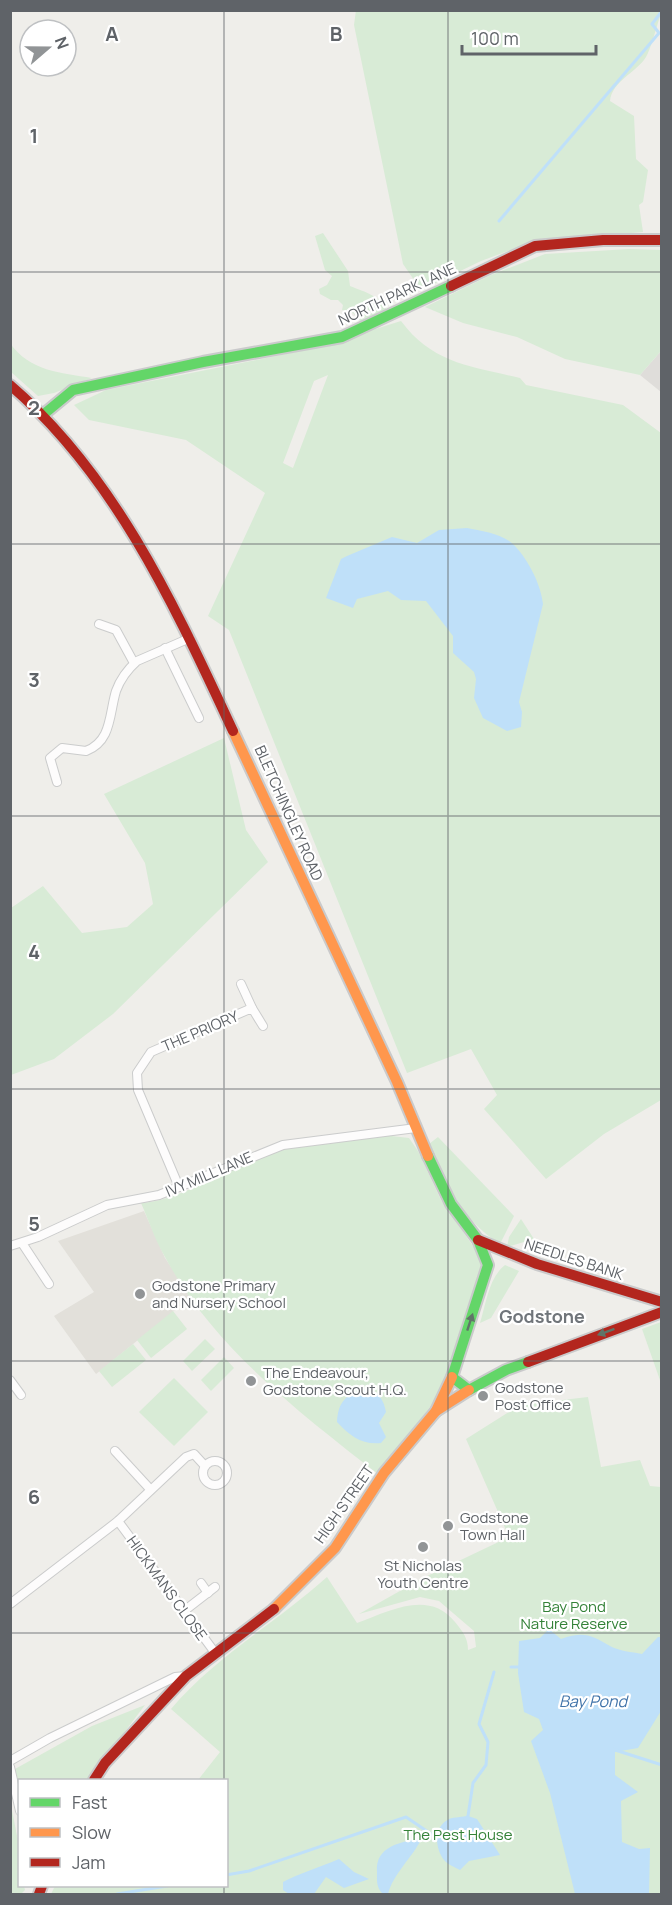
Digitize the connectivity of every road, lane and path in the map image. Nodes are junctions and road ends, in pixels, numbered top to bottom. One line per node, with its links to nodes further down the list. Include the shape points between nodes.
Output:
1 (662, 240): 3 (main road, NORTH PARK LANE, via 535,246 342,337 72,390)
2 (10, 385): 3 (main road, BLETCHINGLEY ROAD)
3 (44, 414): 5 (main road, BLETCHINGLEY ROAD, via 81,457 119,512)
4 (99, 624): 7 (street, via 116,630)
5 (190, 638): 6 (street); 13 (main road, BLETCHINGLEY ROAD)
6 (165, 648): 7 (street); 8 (street)
7 (134, 663): 9 (street, via 117,690 108,731 102,740 86,751 62,748 50,758)
8 (199, 718)
9 (57, 783)
10 (241, 984): 11 (street, THE PRIORY)
11 (252, 1008): 12 (street, THE PRIORY); 14 (street, THE PRIORY, via 151,1052 137,1073 138,1090)
12 (263, 1026)
13 (416, 1128): 14 (street, IVY MILL LANE, via 283,1145); 15 (main road, BLETCHINGLEY ROAD, via 451,1204)
14 (179, 1187): 16 (street, IVY MILL LANE, via 145,1200 107,1205)
15 (478, 1240): 18 (main road, NEEDLES BANK); 19 (main road, BLETCHINGLEY ROAD)
16 (22, 1243): 17 (street, IVY MILL LANE); 20 (street)
17 (10, 1246)
18 (516, 1256): 19 (main road); 21 (main road, NEEDLES BANK)
19 (488, 1265): 25 (main road, one-way to 19)
20 (49, 1284)
21 (649, 1300): 22 (main road, NEEDLES BANK); 24 (main road)
22 (662, 1302)
23 (662, 1312): 24 (main road)
24 (645, 1318): 27 (main road, one-way to 27, via 506,1370)
25 (452, 1377): 27 (main road); 29 (main road)
26 (10, 1380): 28 (street)
27 (469, 1390): 29 (main road)
28 (21, 1395)
29 (436, 1411): 39 (main road, HIGH STREET, via 384,1473 335,1548 269,1614)
30 (115, 1451): 32 (street)
31 (205, 1466): 32 (street, HICKMANS CLOSE, via 194,1454 186,1457)
32 (150, 1489): 33 (street, HICKMANS CLOSE)
33 (118, 1521): 37 (street, HICKMANS CLOSE); 38 (street, HICKMANS CLOSE)
34 (201, 1583): 36 (street)
35 (215, 1587): 36 (street)
36 (208, 1593): 38 (street)
37 (10, 1604)
38 (184, 1611): 39 (street, HICKMANS CLOSE)
39 (216, 1654): 40 (main road, HIGH STREET)
40 (186, 1676): 41 (street, via 175,1677); 43 (main road, HIGH STREET)
41 (10, 1761)
42 (10, 1767): 44 (street)
43 (95, 1779)
44 (18, 1801)

